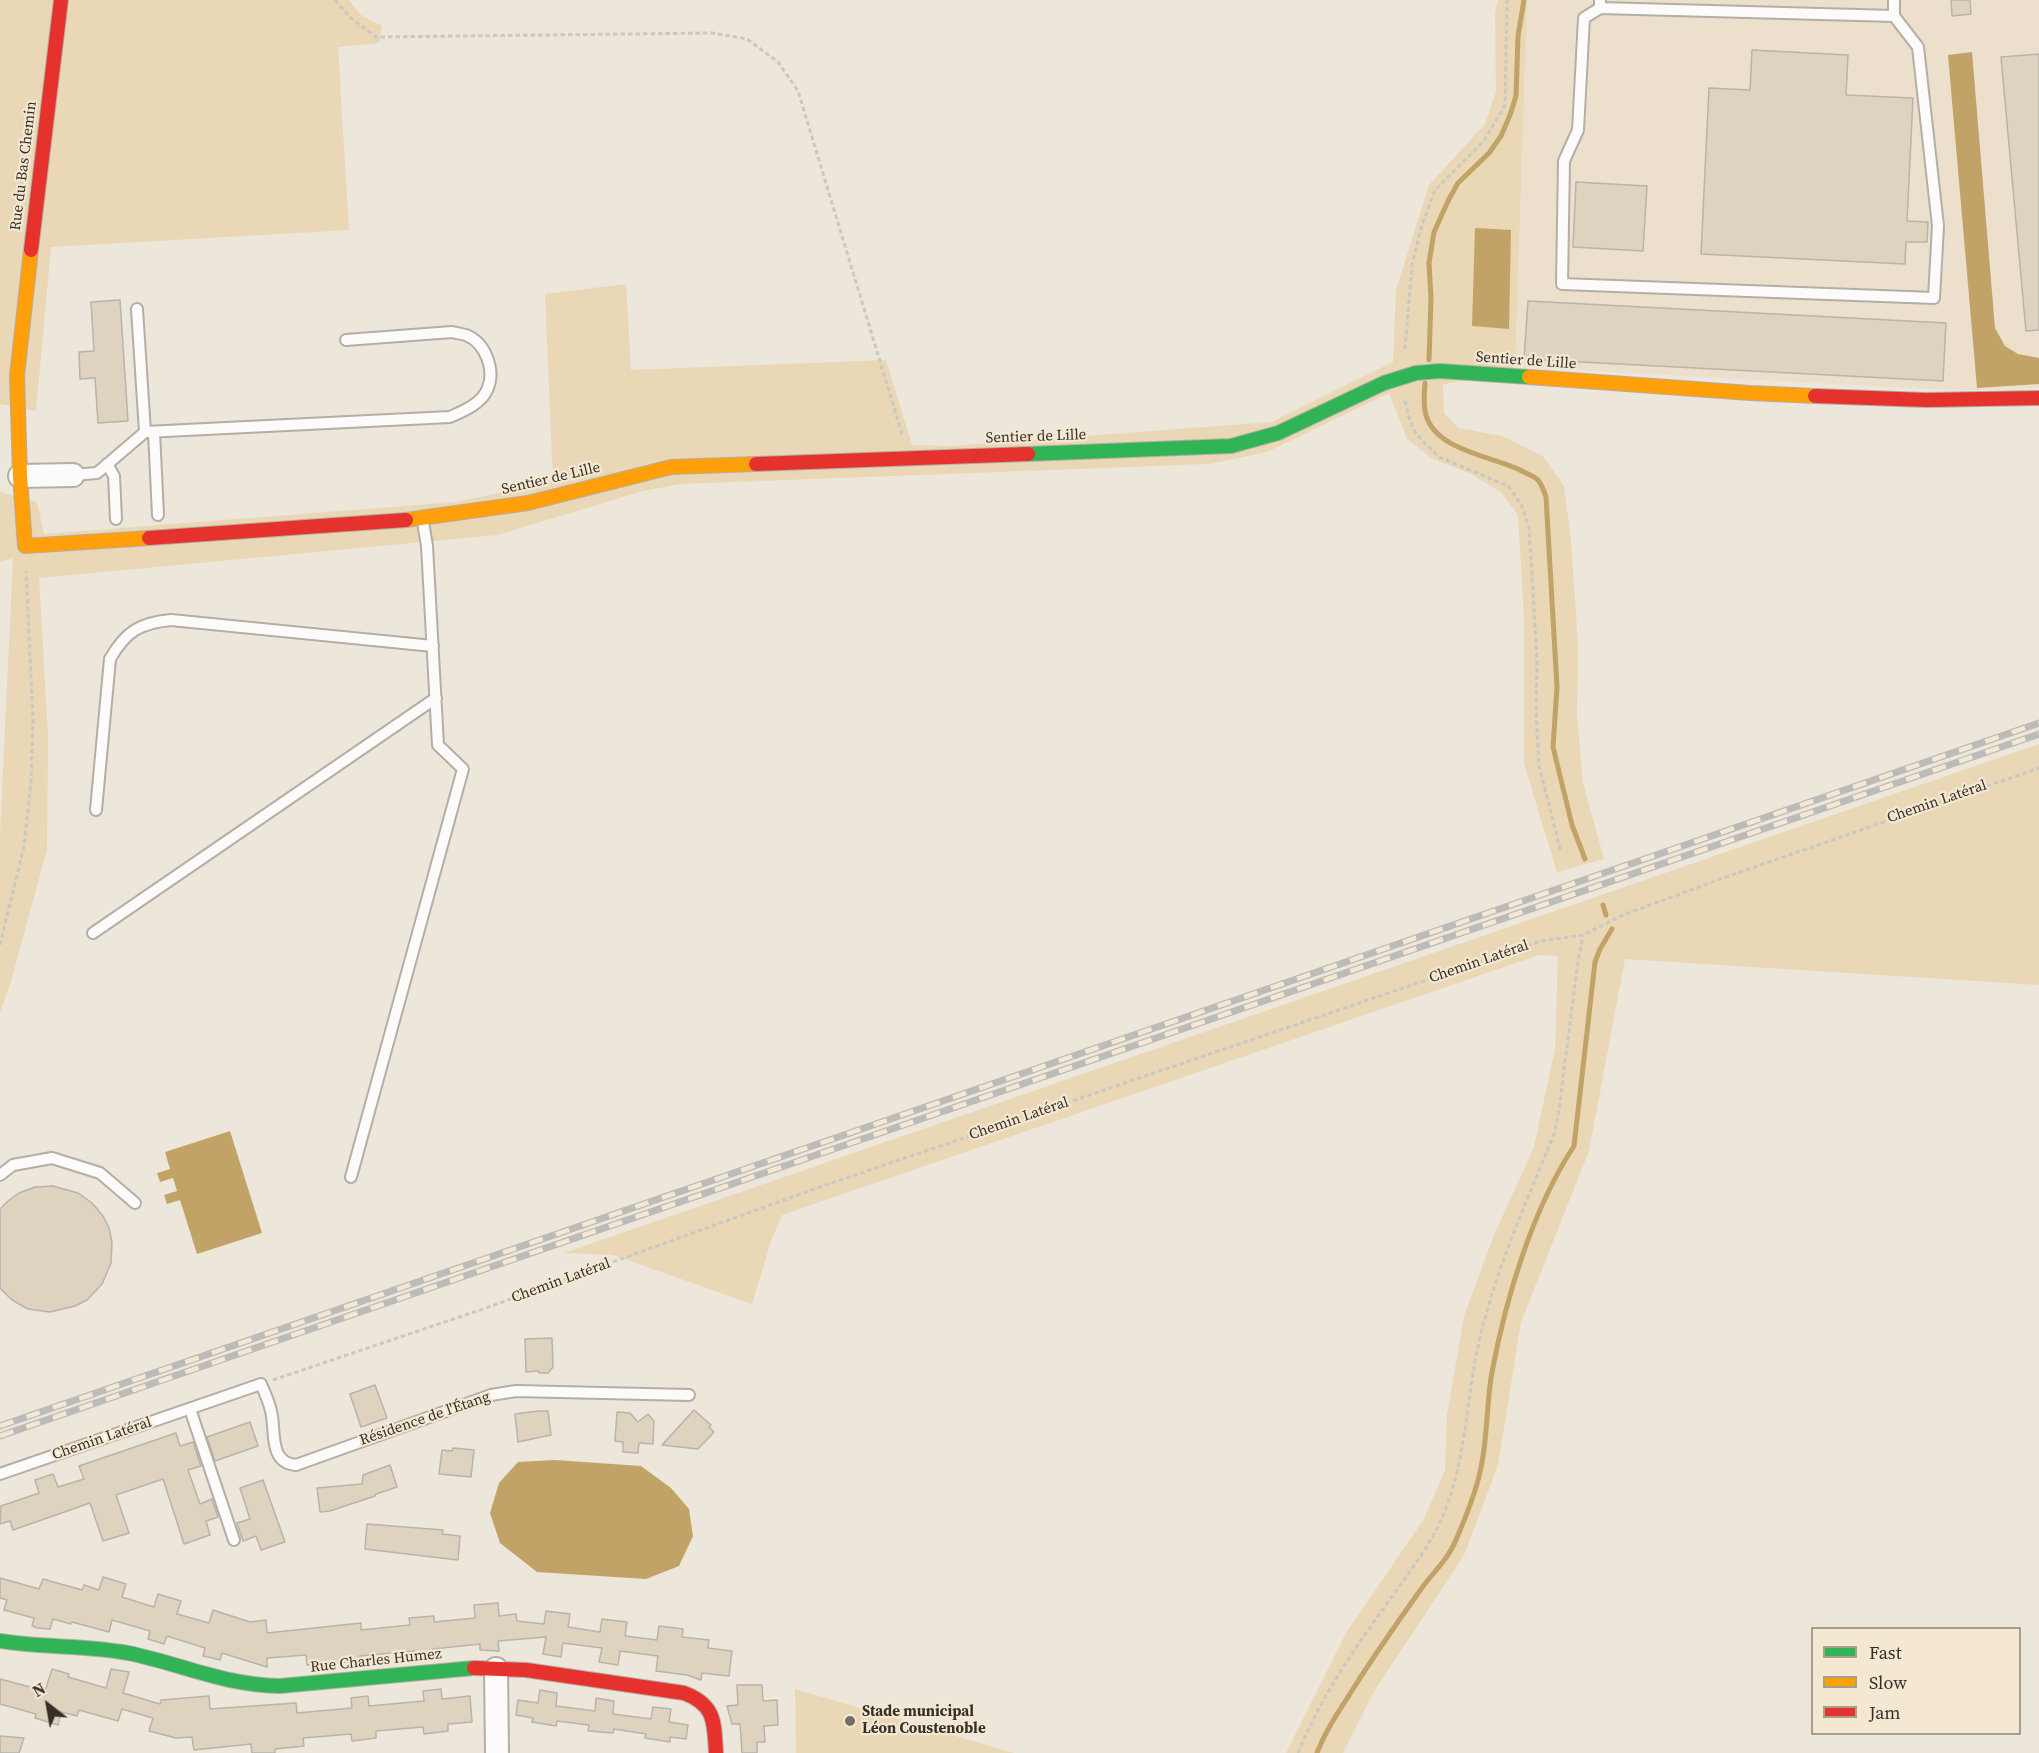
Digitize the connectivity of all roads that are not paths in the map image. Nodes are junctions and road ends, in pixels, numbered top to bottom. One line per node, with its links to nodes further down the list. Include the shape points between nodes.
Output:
1 (61, 0): 11 (street, Rue du Bas Chemin, via 19,355)
2 (1894, 0): 4 (lane)
3 (1600, 4): 4 (lane); 4 (lane, via 1584,18 1578,130 1564,161 1562,284 1934,298 1938,226 1918,47)
4 (1894, 16)
5 (136, 309): 8 (lane)
6 (346, 340): 8 (lane, via 452,332 467,335 481,346 491,367 487,391 470,408 450,417)
7 (2039, 398): 14 (street, Sentier de Lille, via 1926,400 1679,389 1420,371 1380,384 1279,433 1244,444 671,467 528,503)
8 (149, 432): 9 (lane); 12 (lane)
9 (107, 464): 10 (lane, via 97,473); 13 (lane, via 114,476)
10 (73, 475): 11 (street)
11 (15, 476): 15 (street, Rue du Bas Chemin)
12 (158, 515)
13 (116, 519)
14 (423, 519): 15 (street, Sentier de Lille); 16 (lane)
15 (25, 546)
16 (433, 646): 17 (lane); 18 (lane, via 151,621 119,643 110,659)
17 (436, 698): 19 (lane); 21 (lane, via 438,745 463,769)
18 (96, 810)
19 (93, 933)
20 (0, 1174): 22 (lane, via 13,1165 52,1158 100,1173)
21 (351, 1177)
22 (135, 1203)
23 (261, 1384): 24 (lane, Résidence de l'Étang, via 271,1411 275,1450 282,1461 296,1465 498,1394 516,1391); 25 (lane, Chemin Latéral)
24 (689, 1395)
25 (190, 1409): 26 (lane, Chemin Latéral); 27 (lane)
26 (0, 1474)
27 (234, 1540)
28 (0, 1641): 29 (street, Rue Charles Humez, via 122,1652 236,1684 264,1687)
29 (496, 1669): 30 (street); 31 (street, Rue Charles Humez, via 692,1695 712,1714)
30 (497, 1753)
31 (716, 1753)

